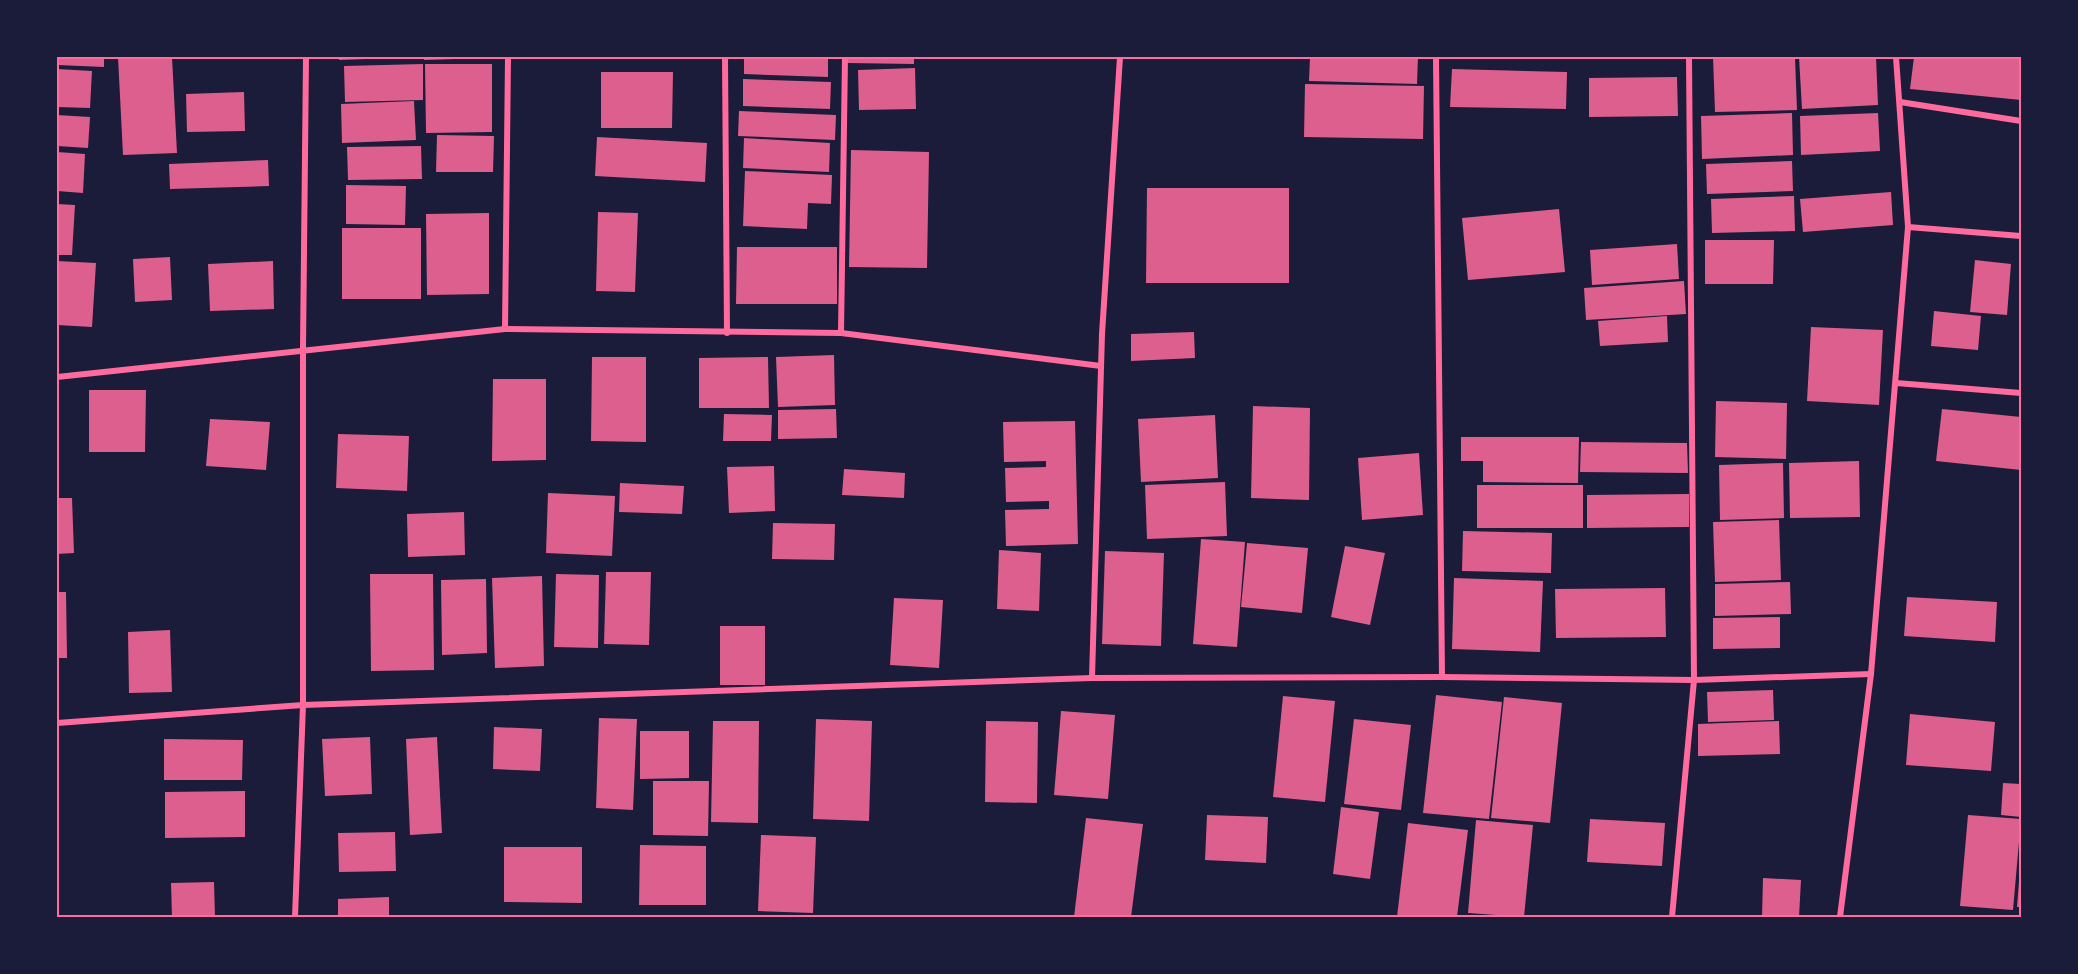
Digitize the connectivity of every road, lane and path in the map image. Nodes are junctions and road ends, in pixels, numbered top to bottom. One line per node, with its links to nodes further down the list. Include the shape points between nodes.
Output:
1 (306, 57): 16 (street)
2 (508, 57): 13 (street)
3 (725, 57): 14 (street)
4 (845, 57): 15 (street)
5 (1120, 57): 17 (street)
6 (1436, 57): 22 (street)
7 (1689, 57): 24 (street)
8 (1896, 57): 9 (street)
9 (1900, 102): 10 (street); 11 (street)
10 (2021, 122)
11 (1908, 227): 12 (street); 19 (street)
12 (2021, 236)
13 (505, 329): 14 (street); 16 (street)
14 (726, 333): 15 (street)
15 (841, 333): 17 (street)
16 (303, 349): 18 (street); 25 (street)
17 (1101, 366): 23 (street)
18 (57, 377)
19 (1896, 383): 20 (street); 21 (street)
20 (2021, 393)
21 (1871, 674): 24 (street); 29 (street)
22 (1442, 677): 23 (street); 24 (street)
23 (1092, 678): 25 (street)
24 (1694, 680): 28 (street)
25 (303, 705): 26 (street); 27 (street)
26 (57, 723)
27 (295, 917)
28 (1672, 917)
29 (1840, 917)

